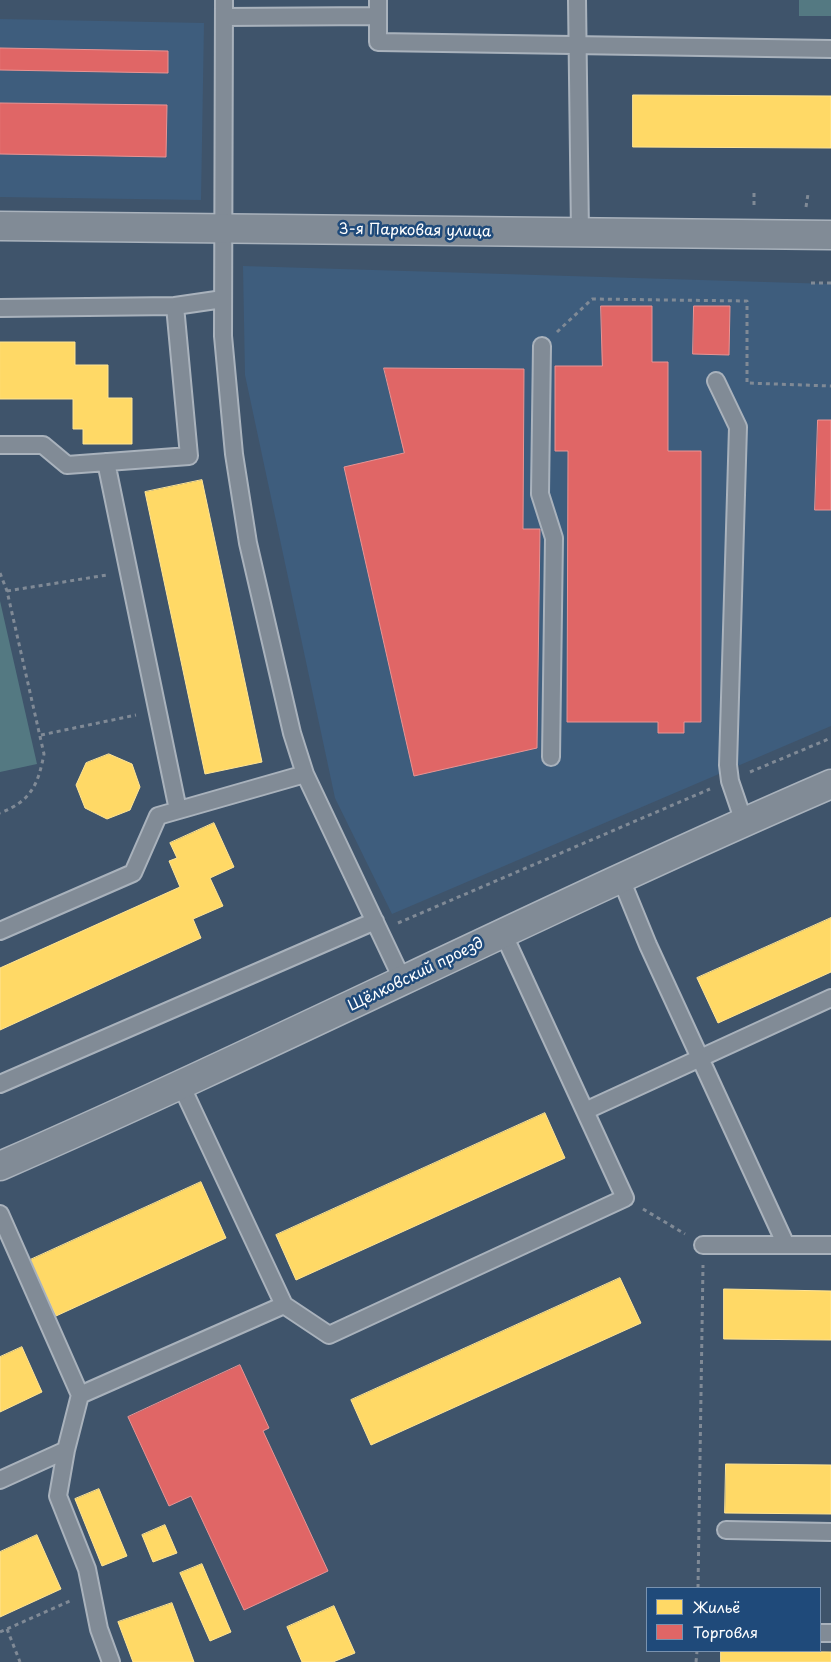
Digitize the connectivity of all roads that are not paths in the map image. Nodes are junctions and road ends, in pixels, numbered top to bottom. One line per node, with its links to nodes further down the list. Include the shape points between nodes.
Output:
1 (224, 0): 4 (lane)
2 (577, 0): 5 (lane)
3 (378, 8): 4 (lane); 5 (lane, via 378,42)
4 (224, 17): 8 (lane)
5 (577, 46): 6 (lane); 9 (lane)
6 (831, 49)
7 (0, 226): 8 (street, 3-я Парковая улица)
8 (223, 228): 9 (street, 3-я Парковая улица); 11 (lane)
9 (580, 233): 10 (street, 3-я Парковая улица)
10 (831, 235)
11 (223, 300): 12 (lane); 19 (lane, via 223,336 234,454 248,543 292,733)
12 (175, 306): 13 (lane); 17 (lane, via 189,456)
13 (0, 308)
14 (542, 346): 18 (lane, via 540,494 554,538)
15 (716, 382): 22 (lane, via 738,427 728,765)
16 (0, 445): 17 (lane, via 43,445 67,465)
17 (106, 462): 21 (lane)
18 (551, 757)
19 (305, 774): 21 (lane); 24 (lane)
20 (831, 784): 22 (street, Щёлковский проезд)
21 (178, 810): 25 (lane, via 158,816 133,873)
22 (744, 822): 23 (street, Щёлковский проезд)
23 (621, 879): 26 (street, Щёлковский проезд); 29 (lane)
24 (377, 926): 27 (lane); 30 (lane)
25 (0, 931)
26 (503, 933): 27 (street, Щёлковский проезд); 32 (lane)
27 (403, 981): 31 (street, Щёлковский проезд)
28 (831, 998): 29 (lane)
29 (700, 1057): 32 (lane); 37 (lane)
30 (0, 1084)
31 (181, 1085): 33 (street, Щёлковский проезд); 38 (lane)
32 (585, 1111): 38 (lane, via 626,1198 328,1335)
33 (0, 1166)
34 (0, 1214): 39 (lane)
35 (831, 1244): 37 (lane)
36 (703, 1245): 37 (lane)
37 (786, 1245)
38 (284, 1306): 39 (lane)
39 (80, 1395): 40 (lane)
40 (66, 1450): 41 (lane); 44 (lane, via 58,1496 88,1569 98,1629)
41 (0, 1480)
42 (726, 1530): 43 (lane)
43 (831, 1532)
44 (111, 1662)

